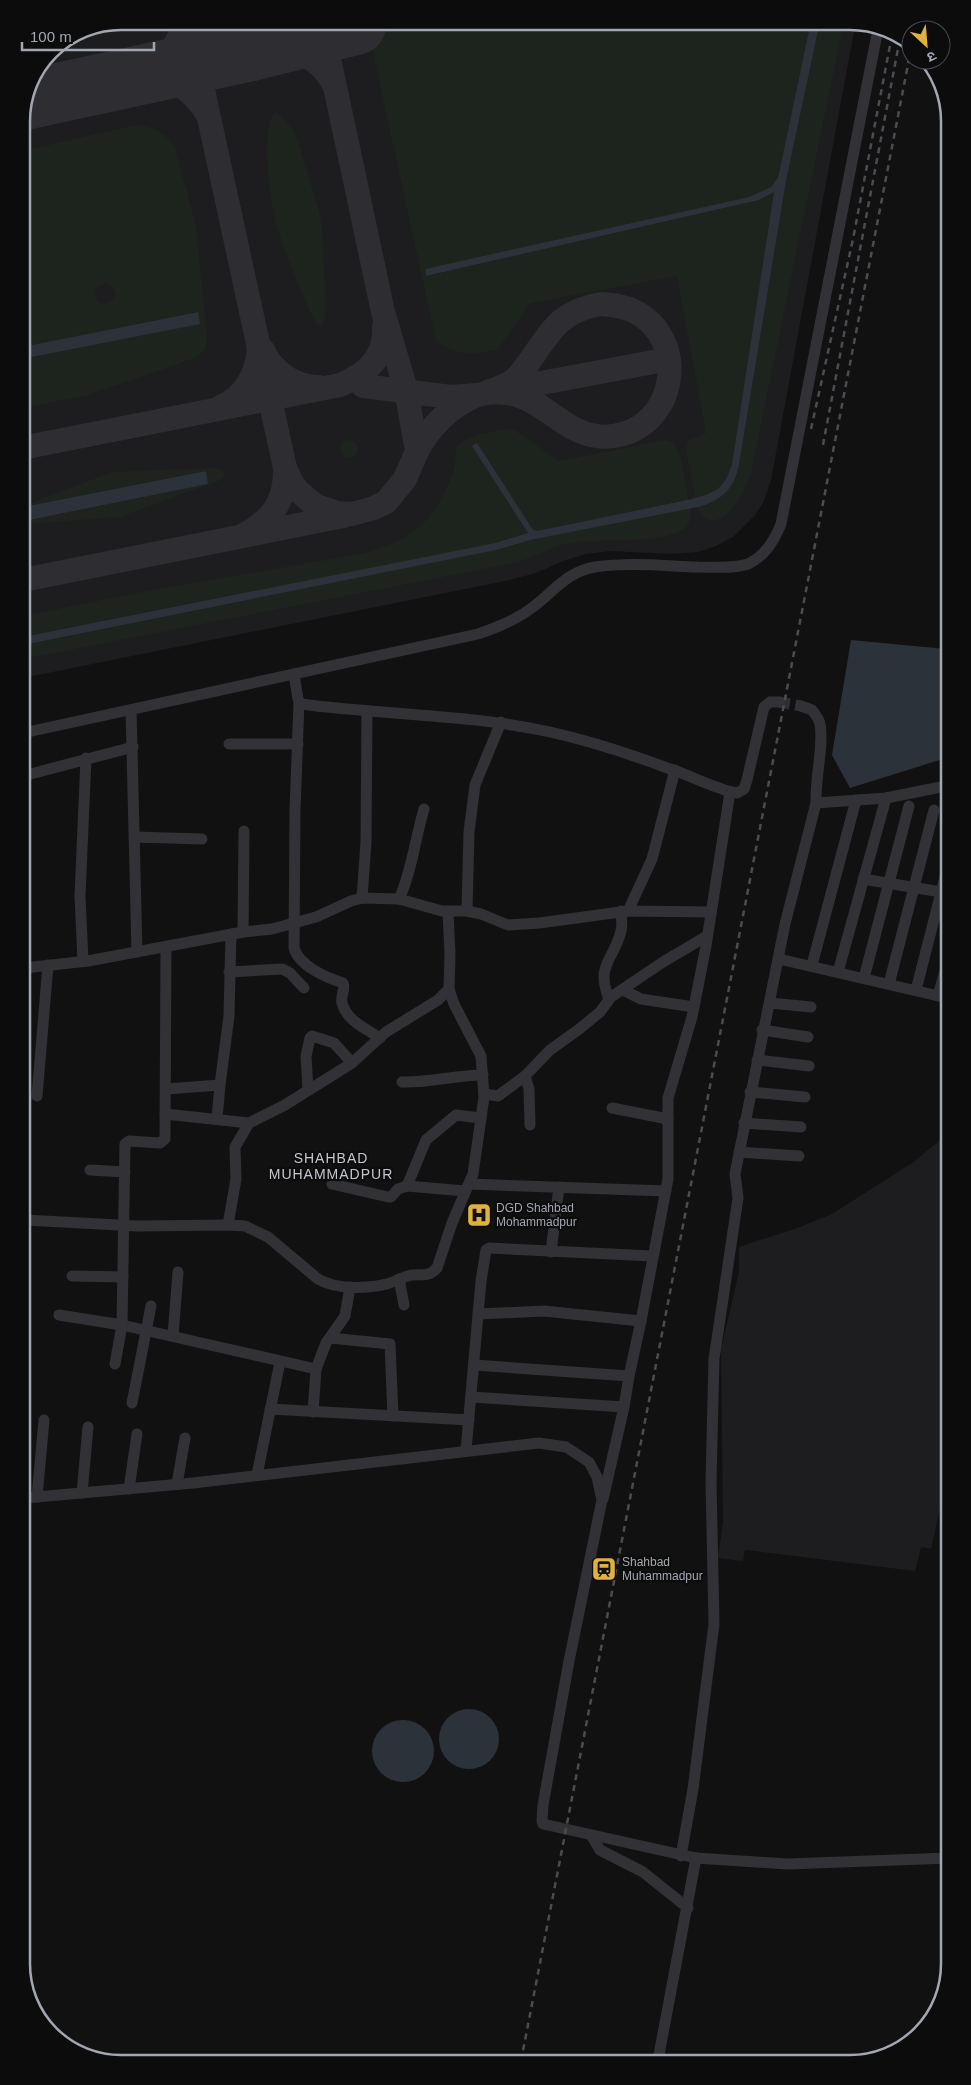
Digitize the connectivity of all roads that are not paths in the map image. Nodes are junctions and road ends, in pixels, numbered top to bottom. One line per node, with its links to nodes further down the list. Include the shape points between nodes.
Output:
1 (877, 34): 2 (street, via 781,524 766,551 746,564 720,567 628,565 585,569 571,574 509,624 478,634)
2 (294, 674): 3 (street); 6 (street)
3 (299, 702): 7 (street); 11 (street)
4 (779, 702): 17 (street, via 770,702 764,707 744,789)
5 (801, 706): 20 (street, via 812,710 821,734)
6 (131, 710): 9 (street); 12 (street)
7 (367, 711): 8 (street); 31 (street, via 366,842)
8 (500, 722): 14 (street, via 624,752); 34 (street, via 475,785 469,832)
9 (30, 732)
10 (229, 744): 11 (street)
11 (298, 744): 38 (street)
12 (133, 747): 13 (street); 25 (street)
13 (86, 758): 15 (street); 44 (street, via 80,896)
14 (674, 770): 17 (street); 35 (street, via 652,859)
15 (30, 774)
16 (941, 787): 18 (street)
17 (730, 792): 37 (street)
18 (886, 798): 19 (street); 27 (street)
19 (856, 800): 20 (street); 46 (street)
20 (816, 803): 45 (street, via 785,924)
21 (909, 806): 28 (street)
22 (424, 809): 32 (street)
23 (934, 810): 29 (street)
24 (244, 830): 39 (street)
25 (134, 837): 26 (street); 43 (street)
26 (202, 838)
27 (863, 879): 28 (street); 50 (street)
28 (888, 883): 29 (street); 51 (street)
29 (914, 887): 30 (street); 52 (street)
30 (941, 892)
31 (362, 898): 32 (street); 38 (street)
32 (399, 899): 36 (street)
33 (941, 903): 56 (street)
34 (467, 911): 35 (street, via 508,925); 36 (street)
35 (624, 911): 37 (street); 58 (street, via 621,932 603,980)
36 (448, 912): 54 (street)
37 (711, 912): 41 (street)
38 (295, 924): 39 (street); 64 (street, via 295,952 313,969 343,983 342,1002 348,1016)
39 (243, 932): 40 (street)
40 (231, 934): 42 (street); 49 (street)
41 (707, 936): 55 (street); 60 (street)
42 (166, 947): 43 (street); 72 (street)
43 (137, 952): 44 (street)
44 (83, 961): 47 (street)
45 (778, 965): 46 (street); 59 (street)
46 (812, 965): 50 (street)
47 (48, 966): 48 (street); 76 (street)
48 (30, 968)
49 (229, 972): 53 (street, via 282,969); 71 (street, via 229,1016)
50 (838, 972): 51 (street)
51 (864, 978): 52 (street)
52 (889, 984): 56 (street)
53 (304, 988)
54 (449, 989): 64 (street, via 438,1000); 68 (street, via 482,1056)
55 (623, 990): 58 (street); 60 (street, via 641,999)
56 (916, 990): 57 (street)
57 (941, 996)
58 (609, 999): 69 (street, via 600,1012 550,1050)
59 (770, 1003): 61 (street); 62 (street)
60 (694, 1006): 82 (street, via 670,1092)
61 (811, 1007)
62 (762, 1030): 63 (street); 65 (street)
63 (808, 1037)
64 (380, 1038): 66 (street)
65 (756, 1060): 67 (street); 74 (street)
66 (352, 1063): 73 (street); 73 (street, via 334,1042 312,1036 306,1056)
67 (808, 1066)
68 (483, 1075): 70 (street); 75 (street)
69 (525, 1076): 75 (street, via 500,1095); 85 (street, via 529,1089)
70 (402, 1082)
71 (220, 1085): 72 (street); 80 (street)
72 (166, 1089): 79 (street)
73 (308, 1090): 83 (street)
74 (750, 1092): 77 (street); 84 (street)
75 (484, 1094): 81 (street)
76 (36, 1096)
77 (805, 1097)
78 (612, 1108): 82 (street)
79 (164, 1114): 80 (street); 90 (street, via 164,1141 126,1142)
80 (217, 1118): 83 (street)
81 (481, 1118): 92 (street, via 456,1115 428,1137); 93 (street, via 473,1174)
82 (668, 1119): 95 (street)
83 (249, 1123): 98 (street, via 235,1147 236,1178)
84 (744, 1123): 86 (street); 87 (street)
85 (530, 1125)
86 (801, 1127)
87 (739, 1152): 88 (street); 139 (street, via 735,1174 738,1198 714,1359 711,1481 714,1624)
88 (799, 1156)
89 (90, 1170): 90 (street)
90 (125, 1172): 97 (street)
91 (332, 1184): 92 (street, via 388,1197)
92 (407, 1186): 93 (street)
93 (467, 1187): 94 (street); 104 (street, via 437,1268 428,1275 412,1275)
94 (559, 1187): 95 (street); 99 (street)
95 (666, 1191): 100 (street)
96 (30, 1220): 97 (street)
97 (123, 1225): 98 (street); 103 (street)
98 (228, 1225): 105 (street, via 245,1226 268,1237 324,1282)
99 (551, 1252): 100 (street); 108 (street, via 487,1249)
100 (652, 1256): 110 (street)
101 (178, 1272): 113 (street)
102 (72, 1276): 103 (street)
103 (123, 1277): 111 (street)
104 (400, 1280): 105 (street, via 369,1287); 106 (street)
105 (350, 1287): 114 (street, via 345,1316)
106 (404, 1305)
107 (151, 1306): 112 (street)
108 (478, 1314): 110 (street, via 544,1311); 117 (street)
109 (59, 1315): 111 (street)
110 (641, 1321): 119 (street)
111 (122, 1325): 112 (street); 116 (street)
112 (146, 1330): 113 (street); 121 (street)
113 (173, 1336): 115 (street)
114 (330, 1338): 118 (street); 125 (street, via 390,1344)
115 (280, 1362): 118 (street); 123 (street)
116 (115, 1364)
117 (474, 1365): 119 (street); 120 (street)
118 (316, 1369): 124 (street)
119 (628, 1376): 122 (street)
120 (471, 1397): 122 (street); 127 (street)
121 (132, 1403)
122 (624, 1407): 137 (street)
123 (270, 1409): 124 (street); 132 (street)
124 (313, 1412): 125 (street)
125 (393, 1416): 127 (street)
126 (44, 1420): 136 (street)
127 (468, 1420): 131 (street)
128 (88, 1427): 135 (street)
129 (137, 1434): 134 (street)
130 (185, 1438): 133 (street)
131 (466, 1450): 132 (street); 137 (street, via 539,1443 566,1447 589,1462 597,1477)
132 (257, 1475): 133 (street)
133 (178, 1484): 134 (street)
134 (129, 1489): 135 (street)
135 (82, 1493): 136 (street)
136 (31, 1498)
137 (602, 1500): 138 (street, via 569,1661 542,1820 546,1826)
138 (591, 1835): 139 (street); 142 (street, via 600,1850 643,1872)
139 (681, 1856): 140 (street)
140 (696, 1858): 141 (street, via 779,1864); 142 (street)
141 (941, 1858)
142 (688, 1908): 143 (street)
143 (659, 2055)

